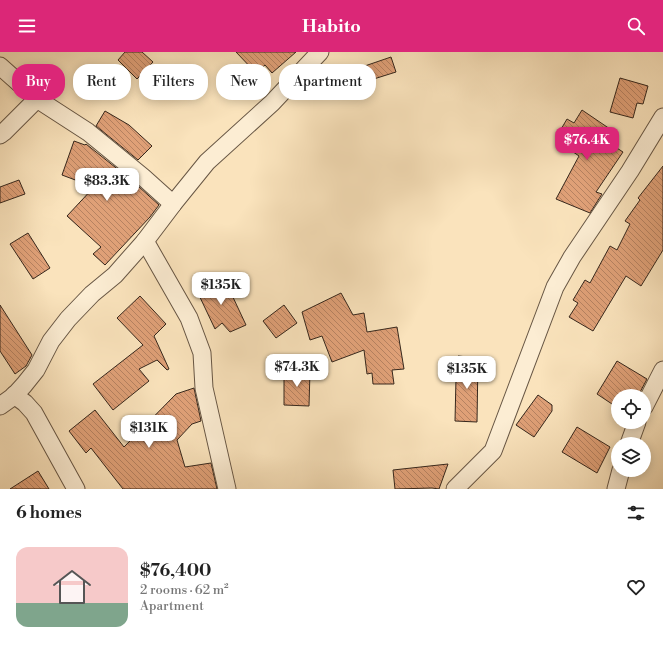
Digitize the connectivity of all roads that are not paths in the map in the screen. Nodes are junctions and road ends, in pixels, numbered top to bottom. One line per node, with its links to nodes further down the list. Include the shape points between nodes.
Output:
1 (320, 52): 8 (street, via 272,103 207,162)
2 (0, 66): 3 (street)
3 (12, 77)
4 (35, 100): 7 (street)
5 (38, 100): 8 (street, via 88,132)
6 (663, 117): 17 (street, via 555,287 493,452)
7 (0, 135)
8 (173, 204): 9 (street)
9 (146, 241): 12 (street, via 115,275 68,318 51,341 36,370); 16 (street, via 189,318 202,353 204,388)
10 (663, 370): 11 (street)
11 (651, 393)
12 (14, 395): 13 (street); 15 (street, via 34,414)
13 (0, 406)
14 (619, 477): 18 (street)
15 (76, 489)
16 (227, 489)
17 (454, 489)
18 (616, 489)

